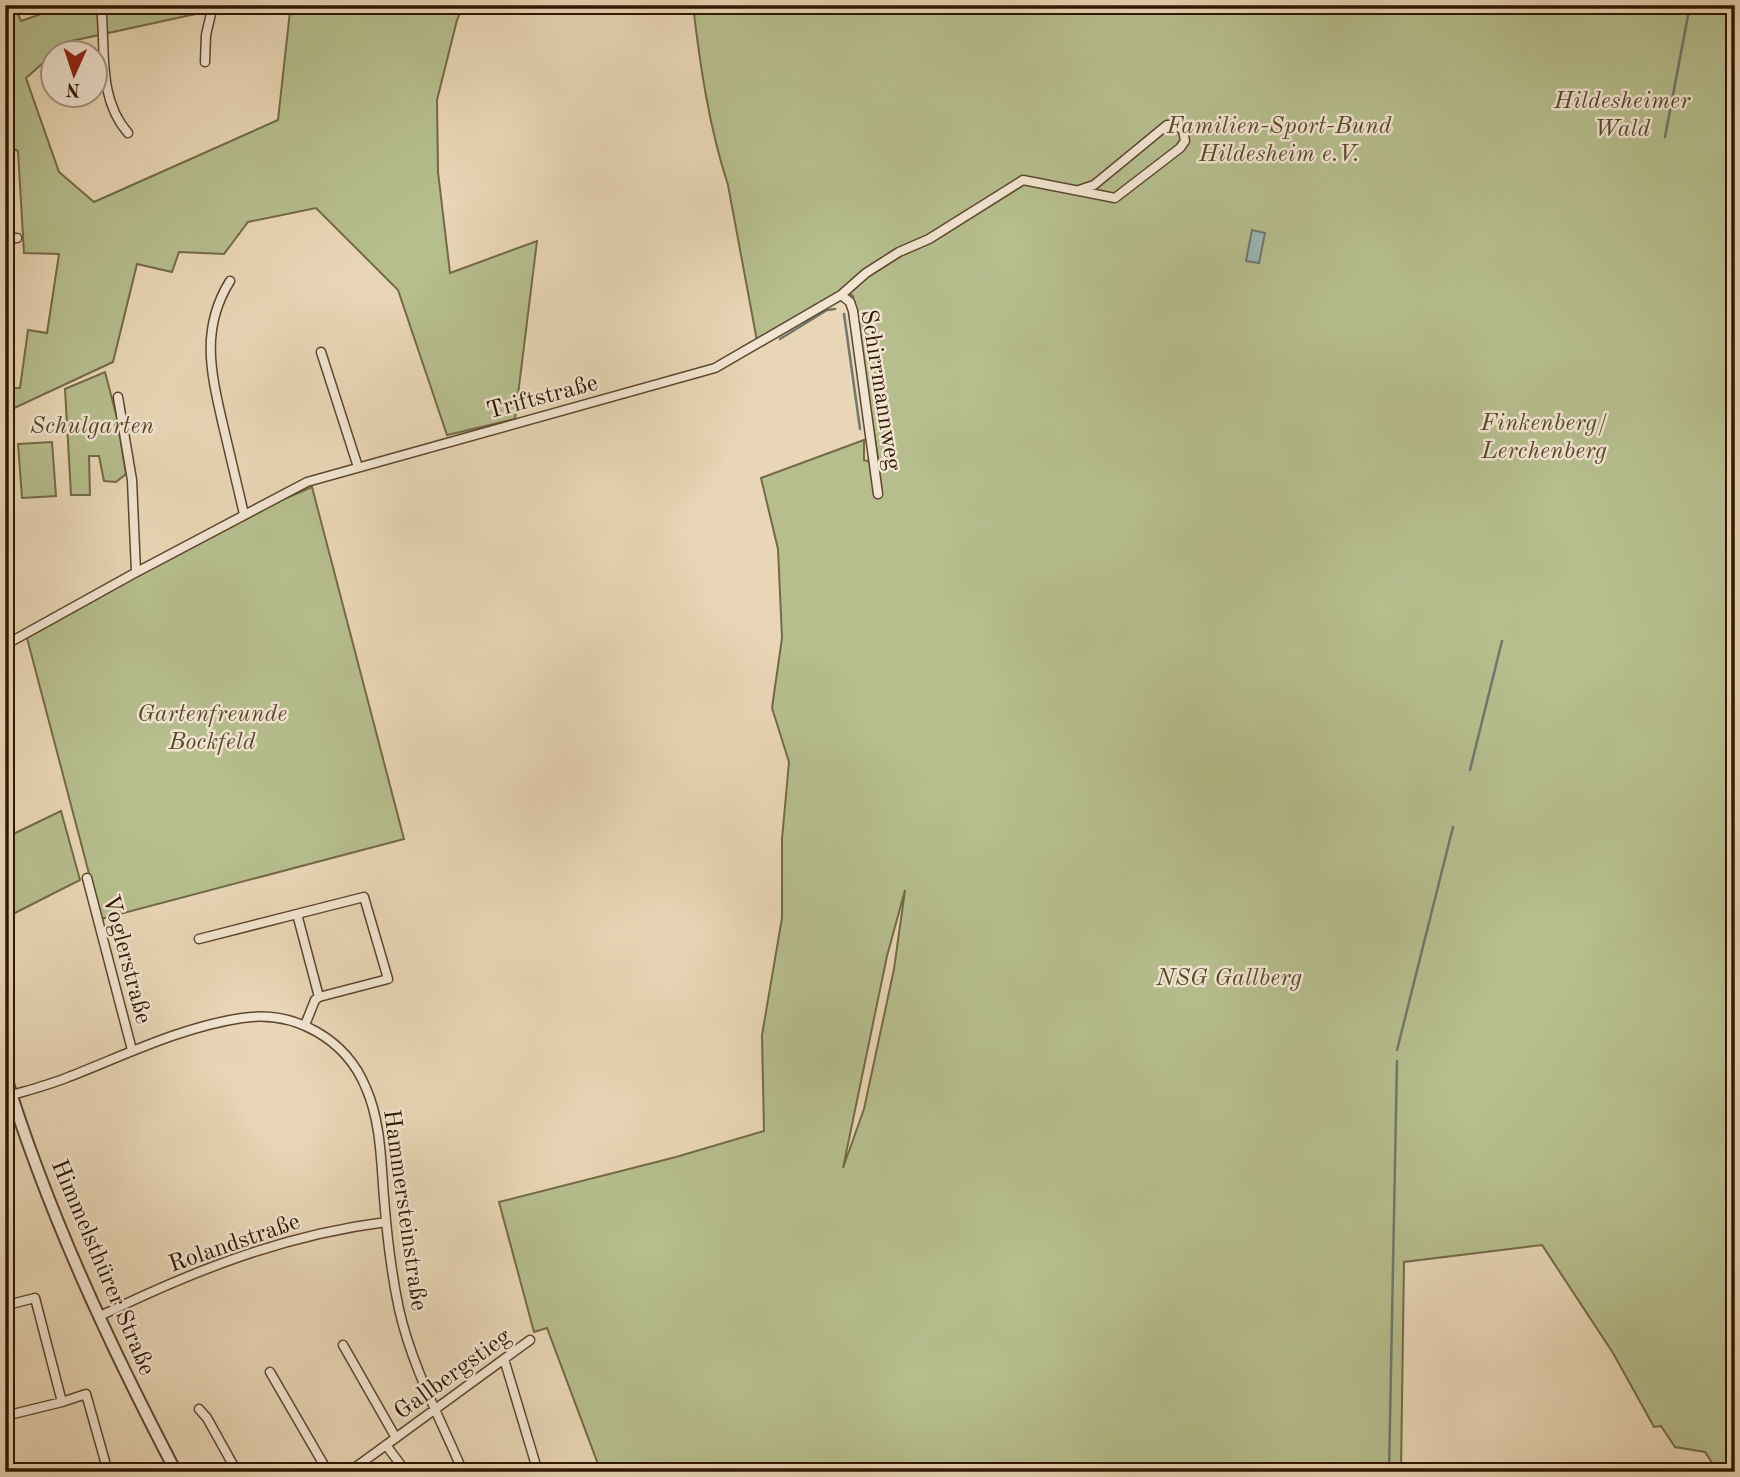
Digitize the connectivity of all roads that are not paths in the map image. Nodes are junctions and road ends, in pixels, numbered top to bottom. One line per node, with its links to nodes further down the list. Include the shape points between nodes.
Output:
1 (102, 5): 4 (street, via 109,94 119,124)
2 (213, 5): 3 (street)
3 (205, 62)
4 (128, 133)
5 (1079, 190): 5 (street, Triftstraße, via 1115,198 1180,148 1185,141 1183,130 1167,125 1094,185); 9 (street, Triftstraße, via 1023,180 929,239 899,252)
6 (17, 238): 7 (street)
7 (5, 239)
8 (230, 281): 14 (street, via 212,322 211,371)
9 (841, 295): 12 (street, Triftstraße, via 715,368); 13 (street, Schirrmannweg, via 853,311)
10 (321, 352): 12 (street)
11 (118, 397): 15 (street, via 132,480)
12 (358, 467): 14 (street, Triftstraße, via 307,482)
13 (878, 494)
14 (244, 514): 15 (street, Triftstraße)
15 (136, 572): 16 (street, Triftstraße)
16 (5, 645)
17 (87, 878): 22 (street, Voglerstraße)
18 (297, 914): 19 (street); 20 (street); 20 (street, via 364,897 388,979)
19 (199, 939)
20 (319, 997): 21 (street)
21 (304, 1025): 22 (street, Hammersteinstraße, via 243,1018); 25 (street, Hammersteinstraße, via 339,1047 366,1089 380,1150)
22 (132, 1051): 24 (street, Hammersteinstraße)
23 (5, 1074): 24 (street, Himmelsthürer Straße)
24 (9, 1096): 28 (street, Himmelsthürer Straße)
25 (386, 1222): 28 (street, Rolandstraße, via 280,1242 178,1279); 35 (street, Hammersteinstraße, via 400,1312)
26 (5, 1281): 27 (street)
27 (8, 1305): 33 (street, via 35,1298)
28 (100, 1316): 40 (street, Himmelsthürer Straße)
29 (530, 1339): 31 (street, Gallbergstieg)
30 (343, 1345): 37 (street, Gallbergstieg)
31 (505, 1359): 35 (street, Gallbergstieg); 46 (street)
32 (270, 1372): 42 (street)
33 (62, 1402): 36 (street); 39 (street, via 86,1394)
34 (199, 1409): 41 (street)
35 (434, 1411): 37 (street, Gallbergstieg); 45 (street, Hammersteinstraße)
36 (5, 1416)
37 (397, 1438): 38 (street, Gallbergstieg)
38 (386, 1445): 43 (street, Gallbergstieg); 44 (street)
39 (108, 1472)
40 (176, 1472)
41 (237, 1472)
42 (328, 1472)
43 (349, 1472)
44 (406, 1472)
45 (463, 1472)
46 (538, 1472)

